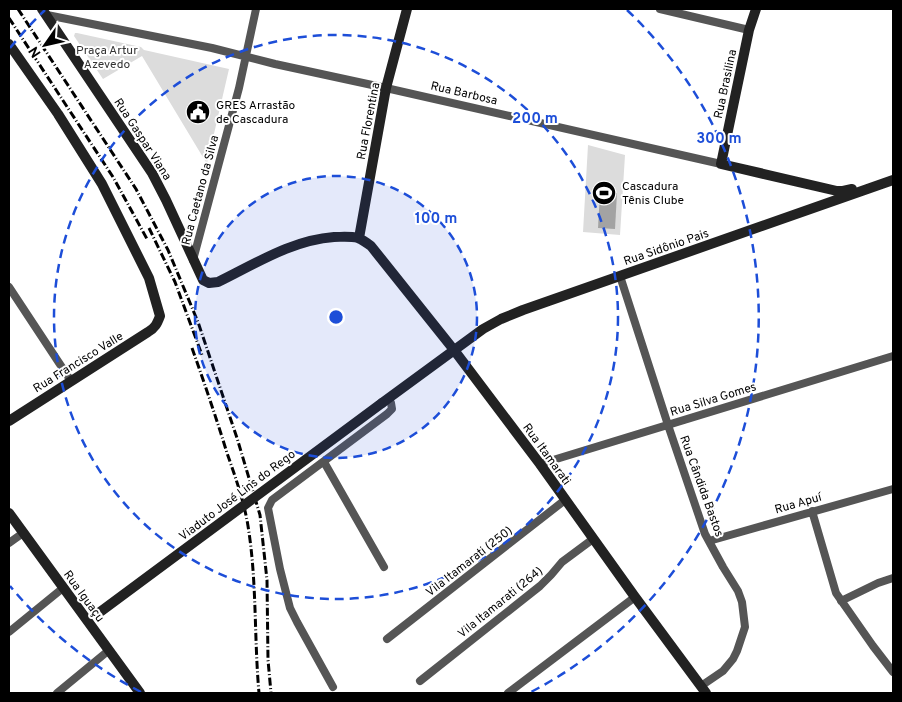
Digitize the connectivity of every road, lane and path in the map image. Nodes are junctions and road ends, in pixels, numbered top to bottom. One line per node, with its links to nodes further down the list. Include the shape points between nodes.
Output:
1 (256, 9): 8 (street, Rua Caetano da Silva)
2 (407, 9): 9 (main road, Rua Florentina)
3 (660, 9): 6 (street)
4 (756, 9): 6 (main road, Rua Brasilina)
5 (44, 12): 8 (street, Rua Barbosa); 14 (main road, Rua Gaspar Viana, via 152,174)
6 (749, 30): 10 (main road, Rua Brasilina)
7 (9, 44): 19 (main road, Rua Francisco Valle, via 102,184 149,278 160,316 155,328)
8 (246, 57): 9 (street, Rua Barbosa); 14 (street, Rua Caetano da Silva)
9 (386, 88): 10 (street, Rua Barbosa); 13 (main road, Rua Florentina)
10 (721, 164): 12 (main road, Rua Barbosa, via 837,191)
11 (893, 180): 12 (main road, Rua Sidônio Pais)
12 (875, 186): 15 (main road, Rua Sidônio Pais)
13 (359, 238): 14 (main road, Rua Gaspar Viana, via 326,238 298,244 213,284 203,280); 17 (main road, Rua Itamarati, via 371,246)
14 (193, 260)
15 (620, 276): 17 (main road, Rua Sidônio Pais, via 516,313 483,329); 22 (street, Rua Cândida Bastos)
16 (9, 287): 19 (street)
17 (454, 350): 20 (main road, Rua Sidônio Pais); 24 (main road, Rua Itamarati)
18 (893, 356): 22 (street, Rua Silva Gomes)
19 (71, 381): 21 (main road, Rua Francisco Valle)
20 (385, 401): 23 (street, via 392,406 387,414); 38 (main road, Viaduto José Lins do Rego, bridge)
21 (9, 421)
22 (668, 425): 24 (street, Rua Silva Gomes); 31 (street, Rua Cândida Bastos)
23 (324, 462): 33 (street); 44 (street, via 272,500 268,508 288,602)
24 (540, 464): 26 (main road, Rua Itamarati)
25 (893, 488): 27 (street, Rua Apuí)
26 (565, 500): 30 (main road, Rua Itamarati); 40 (street, Vila Itamarati (250))
27 (812, 511): 31 (street, Rua Apuí); 37 (street, via 834,588)
28 (9, 513): 29 (main road, Rua Iguaçu)
29 (22, 533): 32 (street); 35 (main road, Rua Iguaçu)
30 (593, 538): 36 (main road, Rua Itamarati); 43 (street, Vila Itamarati (264), via 562,562 540,586)
31 (709, 541): 45 (street, Rua Cândida Bastos, via 738,591 745,627 732,659)
32 (9, 543)
33 (384, 566)
34 (893, 578): 37 (street)
35 (63, 588): 38 (main road, Rua Iguaçu); 39 (street)
36 (635, 597): 45 (main road, Rua Itamarati); 48 (street)
37 (841, 601): 42 (street)
38 (88, 621): 41 (main road, Rua Iguaçu)
39 (9, 632)
40 (387, 640)
41 (108, 651): 46 (street); 47 (main road, Rua Iguaçu)
42 (893, 672)
43 (420, 681)
44 (333, 687)
45 (704, 690)
46 (57, 693)
47 (140, 693)
48 (508, 693)

